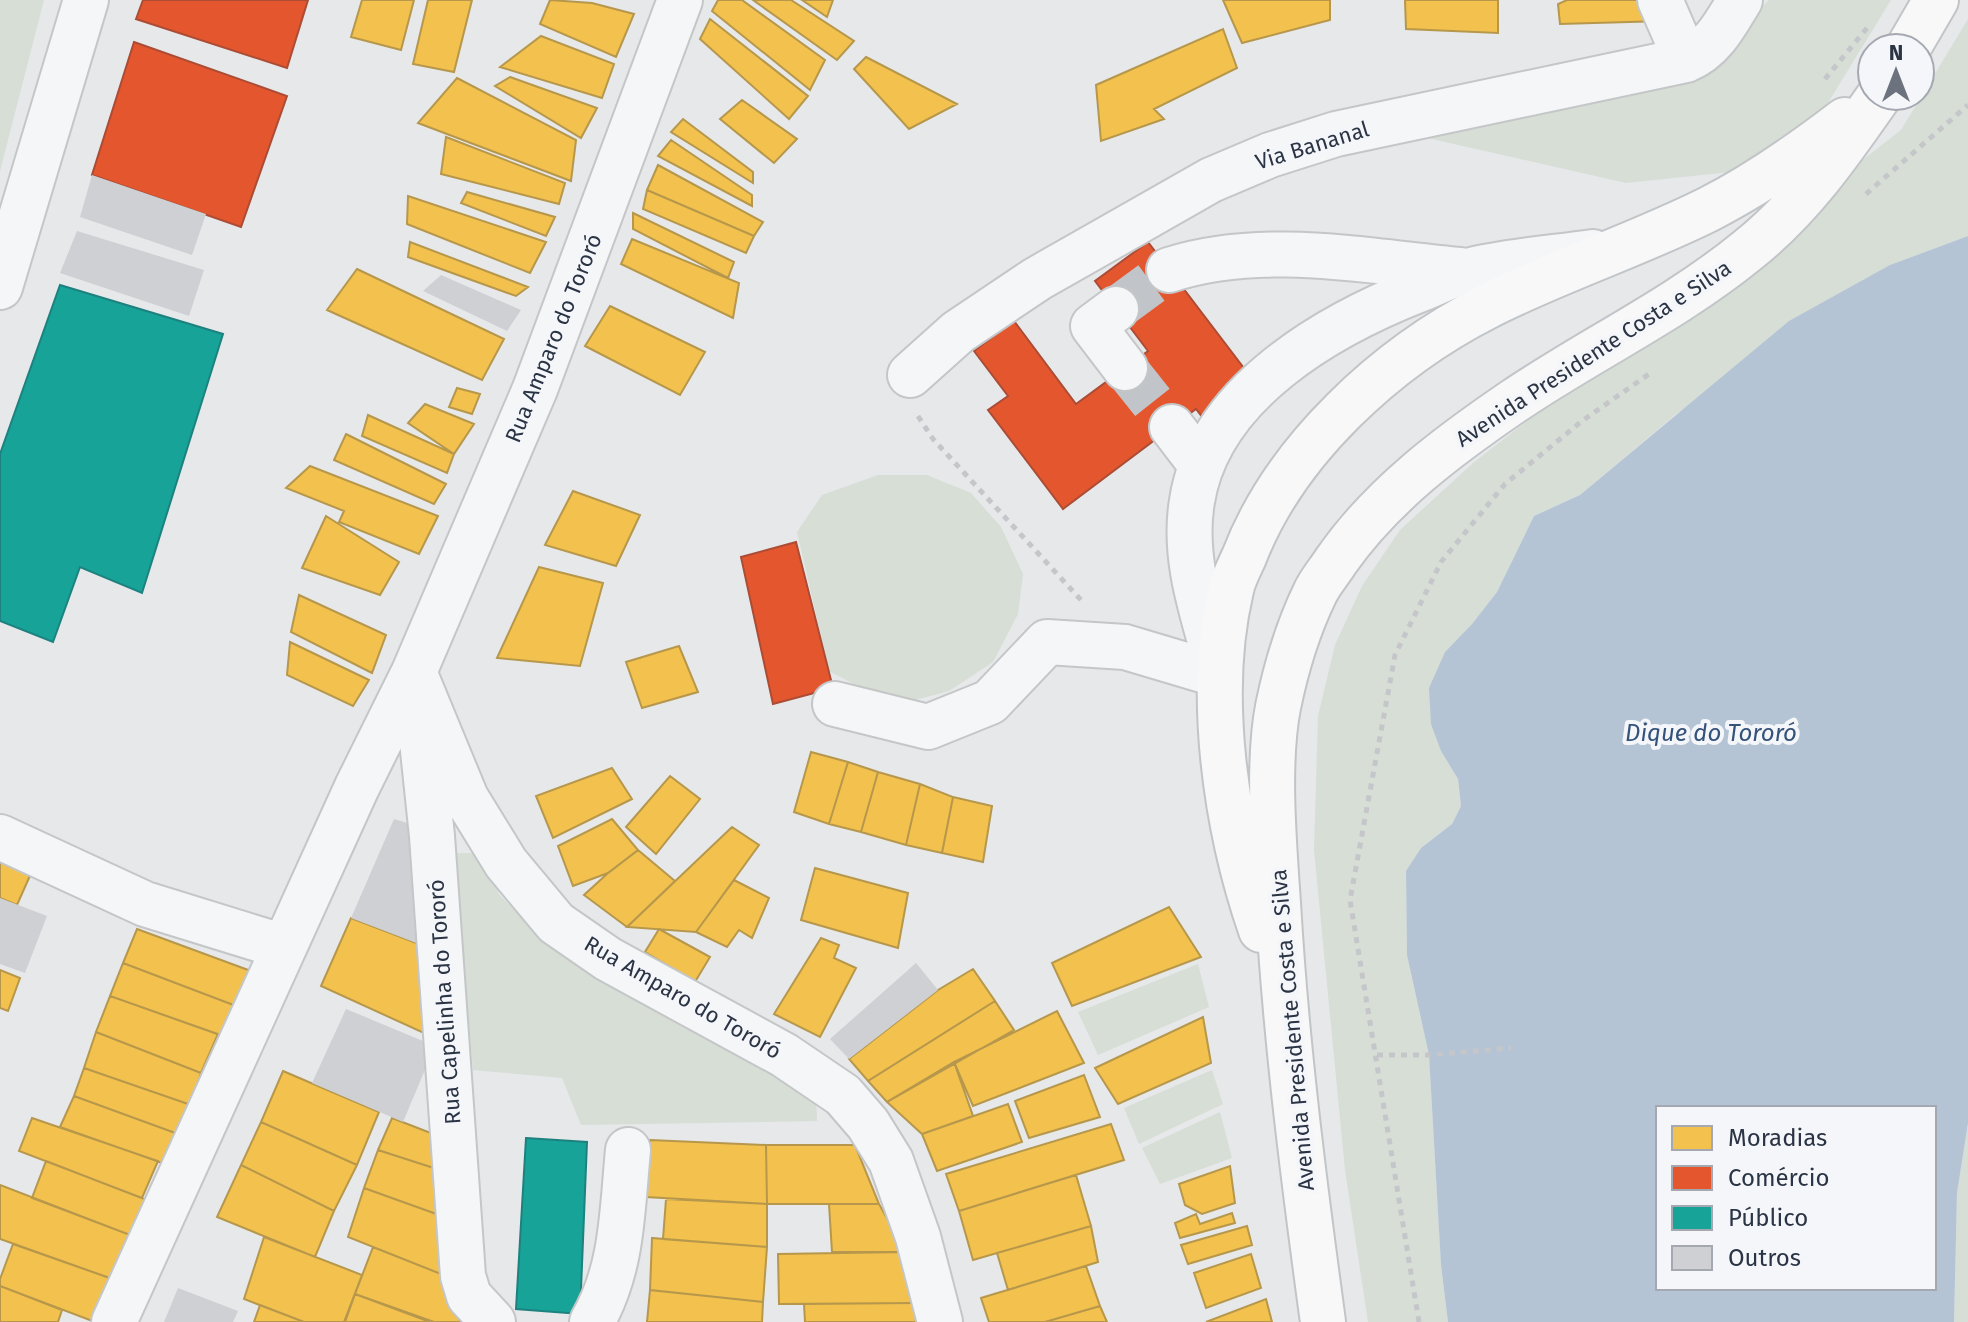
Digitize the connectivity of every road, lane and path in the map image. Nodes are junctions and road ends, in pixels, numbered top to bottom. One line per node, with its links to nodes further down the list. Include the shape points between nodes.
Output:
1 (86, 0): 15 (street)
2 (680, 0): 23 (street, Rua Amparo do Tororó, via 535,389)
3 (1660, 0): 8 (street)
4 (1740, 0): 8 (street, Via Bananal, via 1717,37)
5 (1936, 0): 7 (main road)
6 (1870, 25): 9 (path)
7 (1917, 32)
8 (1686, 60): 18 (street, Via Bananal, via 1336,134 1270,155 1211,180 1037,279 958,332)
9 (1821, 84)
10 (1856, 112): 12 (main road, via 1752,185)
11 (1866, 112): 28 (main road, Avenida Presidente Costa e Silva, via 1827,170 1748,250 1690,293 1456,442 1355,534 1316,590 1292,651 1278,710 1274,796)
12 (1623, 247): 14 (street); 24 (main road, via 1487,306 1412,351 1348,406 1295,465 1256,524 1231,589)
13 (1169, 270): 14 (street, via 1201,260 1282,255)
14 (1466, 271): 21 (street, via 1376,306 1296,352 1240,405)
15 (0, 287)
16 (1116, 309): 17 (street, via 1093,326)
17 (1125, 368)
18 (910, 375): 22 (path, via 913,406 933,439)
19 (1582, 421): 30 (path, via 1505,484 1441,562 1395,655 1350,900)
20 (1172, 427): 21 (street)
21 (1201, 465): 24 (street, via 1191,502 1189,560)
22 (1125, 647): 24 (street); 25 (street, via 1047,642 990,702 928,727)
23 (414, 672): 27 (street, Rua Amparo do Tororó); 33 (street, Rua Capelinha do Tororó, via 432,836 463,1276 469,1296); 35 (street, Rua Amparo do Tororó, via 466,798 506,863 556,923 608,959 784,1055 843,1095 868,1124 891,1161)
24 (1219, 675): 28 (main road, via 1232,811 1250,898)
25 (835, 704)
26 (0, 837): 27 (street, via 145,904)
27 (284, 947): 32 (street, Rua Amparo do Tororó)
28 (1283, 993): 36 (main road, Avenida Presidente Costa e Silva)
29 (1511, 1048): 30 (path)
30 (1377, 1055): 37 (path)
31 (628, 1150): 34 (street, via 616,1268)
32 (114, 1322)
33 (493, 1322)
34 (592, 1322)
35 (940, 1322)
36 (1323, 1322)
37 (1419, 1322)

